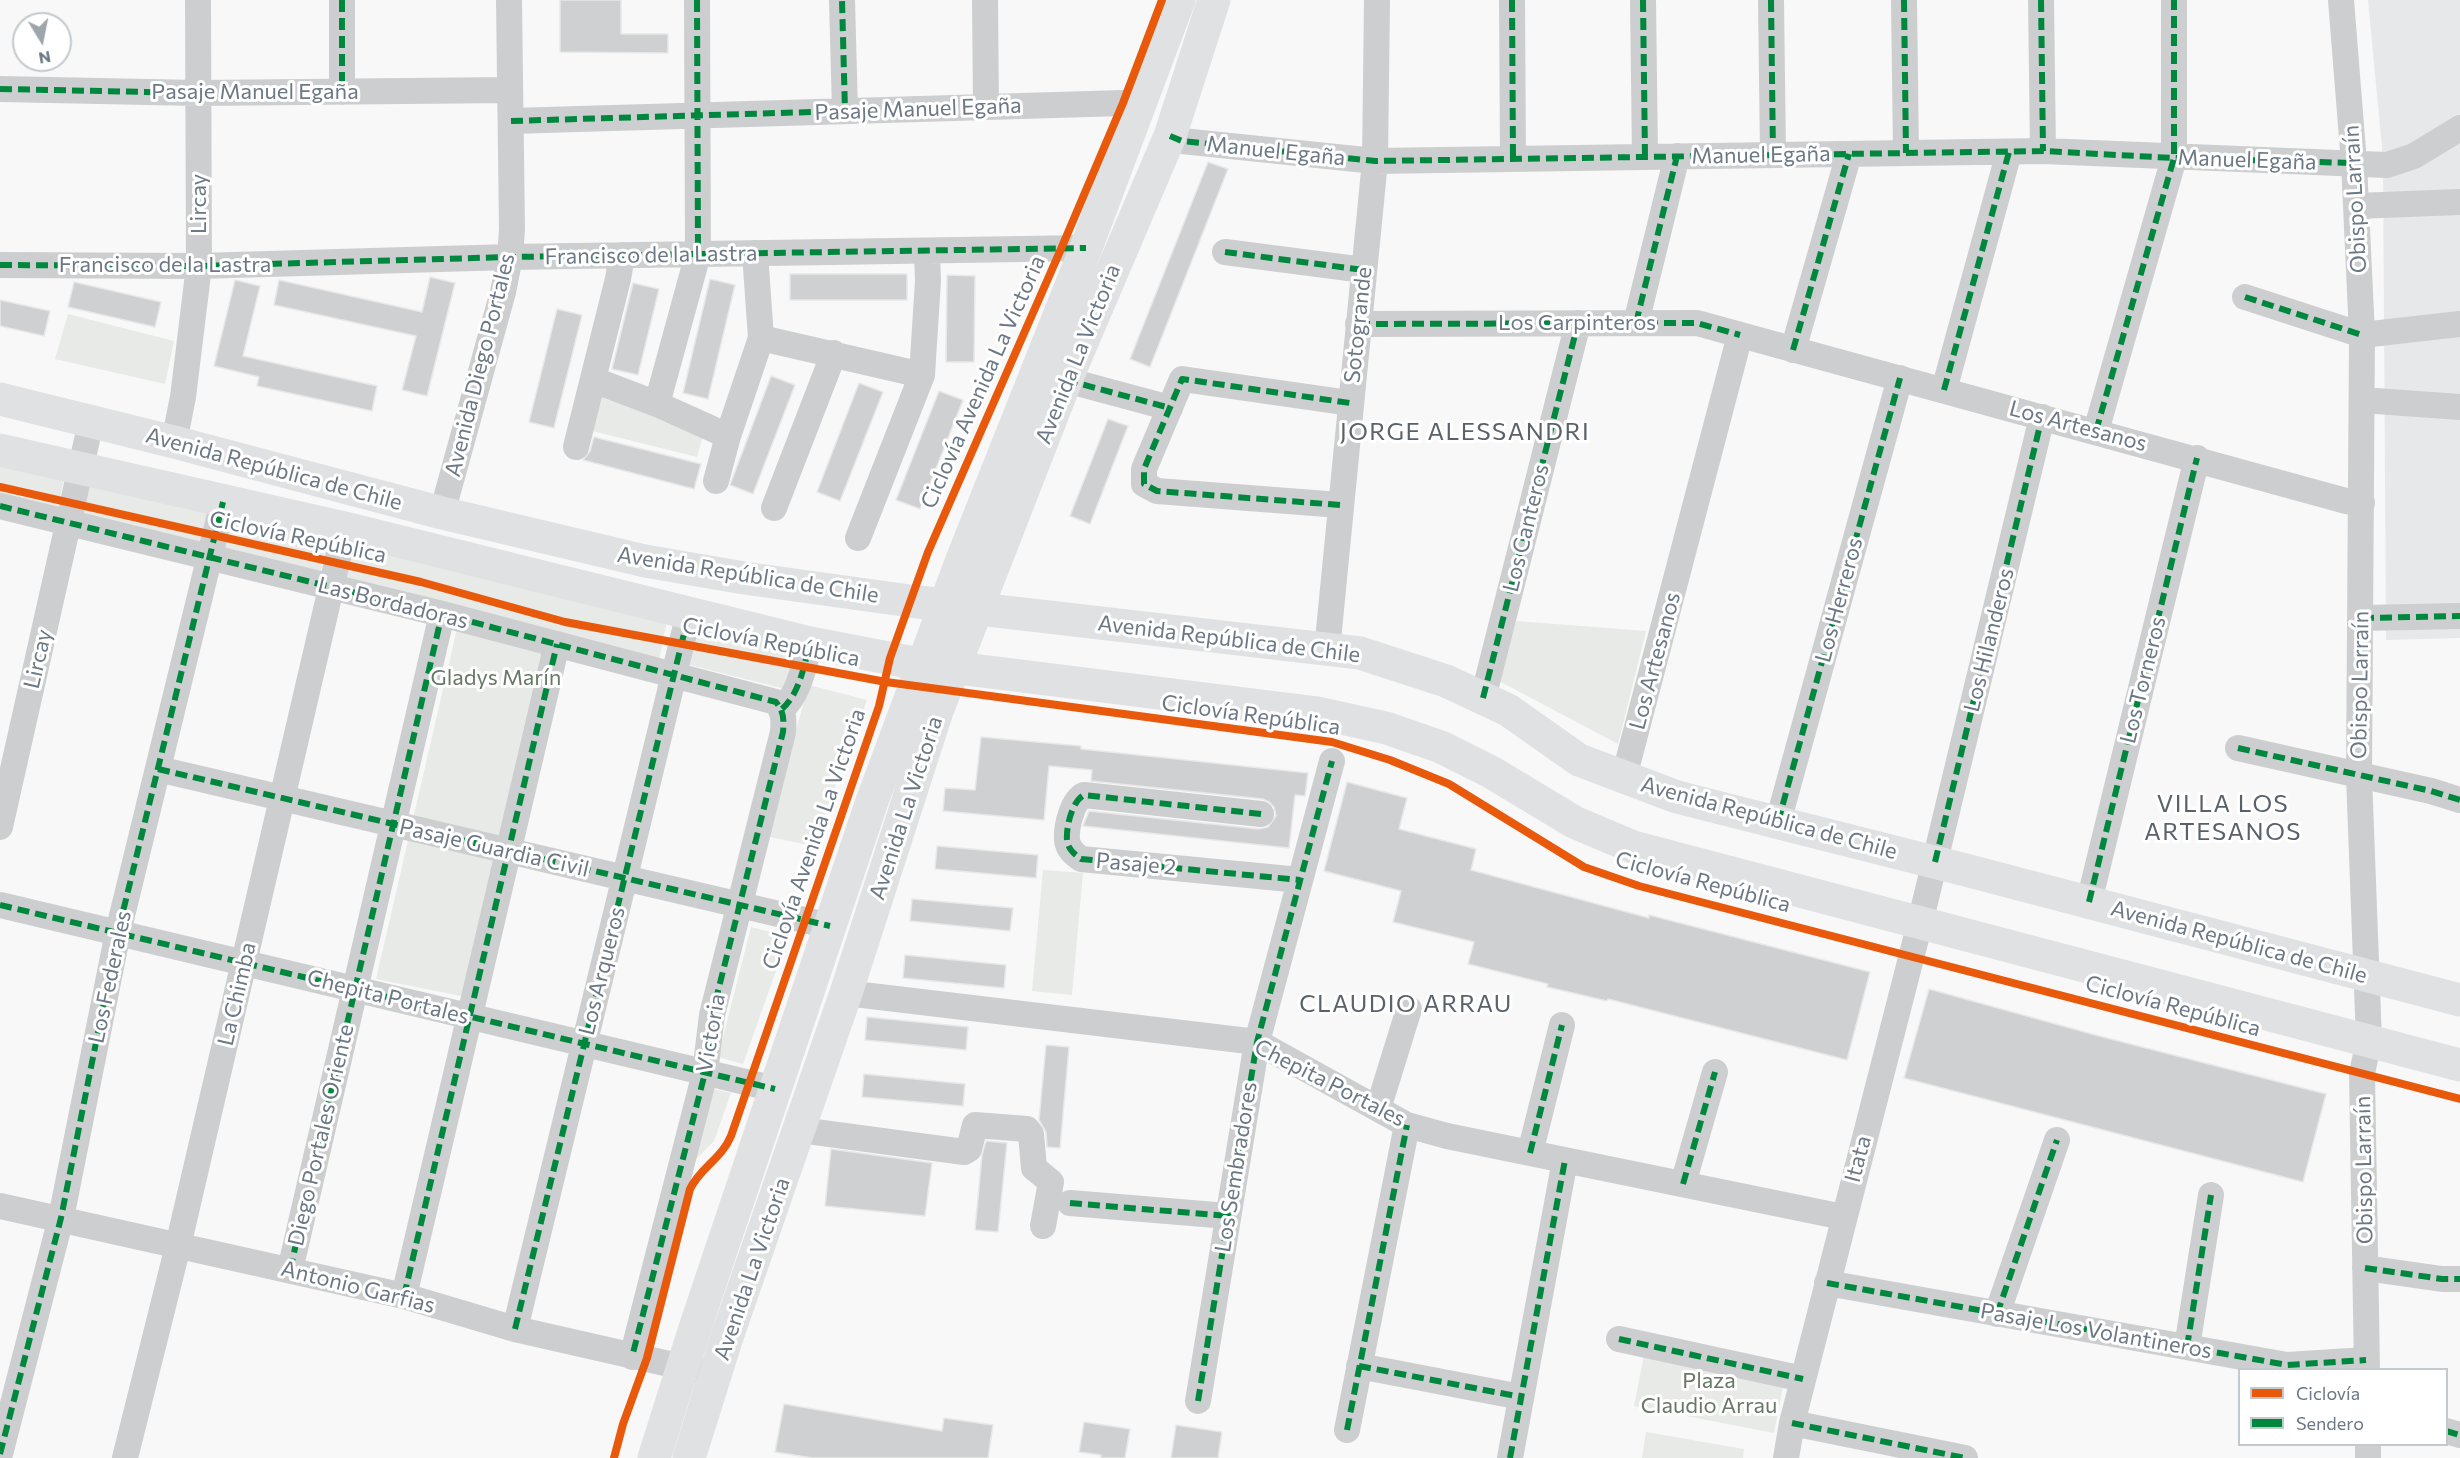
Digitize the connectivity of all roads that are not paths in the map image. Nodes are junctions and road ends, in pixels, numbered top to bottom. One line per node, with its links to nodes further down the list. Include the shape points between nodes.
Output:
1 (198, 0): 20 (street, Lircay)
2 (342, 0): 19 (street)
3 (509, 0): 18 (street, Avenida Diego Portales)
4 (697, 0): 24 (street)
5 (842, 0): 23 (street)
6 (985, 0): 21 (street)
7 (1179, 0): 22 (main road, Avenida La Victoria)
8 (1214, 0): 27 (main road, Avenida La Victoria)
9 (1377, 0): 37 (street, Sotogrande)
10 (1512, 0): 36 (street)
11 (1643, 0): 34 (street)
12 (1771, 0): 32 (street)
13 (1904, 0): 30 (street)
14 (2041, 0): 29 (street)
15 (2174, 0): 35 (street)
16 (2341, 0): 38 (street, Obispo Larraín)
17 (0, 89): 20 (street, Pasaje Manuel Egaña)
18 (510, 90): 19 (street, Pasaje Manuel Egaña); 25 (street, Avenida Diego Portales)
19 (342, 92): 20 (street, Pasaje Manuel Egaña)
20 (198, 93): 49 (street, Lircay)
21 (986, 107): 22 (street, Pasaje Manuel Egaña, via 1123,103); 23 (street, Pasaje Manuel Egaña)
22 (1138, 110): 41 (main road, Avenida La Victoria)
23 (845, 111): 24 (street, Pasaje Manuel Egaña)
24 (697, 115): 25 (street, Pasaje Manuel Egaña); 45 (street)
25 (511, 121): 47 (street, Avenida Diego Portales)
26 (2460, 128): 38 (street, Manuel Egaña, via 2414,156 2387,165)
27 (1170, 136): 37 (street, Manuel Egaña, via 1182,141); 64 (main road, Avenida La Victoria)
28 (2009, 152): 29 (street, Manuel Egaña); 30 (street, Manuel Egaña); 65 (street)
29 (2043, 152): 35 (street, Manuel Egaña)
30 (1906, 153): 31 (street, Manuel Egaña)
31 (1849, 154): 32 (street, Manuel Egaña); 59 (street)
32 (1773, 155): 33 (street, Manuel Egaña)
33 (1677, 156): 34 (street, Manuel Egaña); 53 (street)
34 (1646, 157): 36 (street, Manuel Egaña)
35 (2174, 158): 38 (street, Manuel Egaña); 74 (street)
36 (1513, 159): 37 (street, Manuel Egaña)
37 (1375, 160): 50 (street, Sotogrande)
38 (2355, 163): 40 (street, Obispo Larraín)
39 (2460, 202): 40 (street)
40 (2356, 206): 57 (street, Obispo Larraín)
41 (1086, 248): 42 (street, Francisco de la Lastra); 93 (main road, Avenida La Victoria)
42 (927, 250): 44 (street, Francisco de la Lastra); 61 (street)
43 (1225, 252): 50 (street)
44 (755, 253): 45 (street, Francisco de la Lastra); 58 (street)
45 (698, 254): 46 (street, Francisco de la Lastra); 69 (street)
46 (622, 255): 47 (street, Francisco de la Lastra); 63 (street)
47 (510, 257): 49 (street, Francisco de la Lastra); 87 (street, Avenida Diego Portales)
48 (0, 265): 49 (street, Francisco de la Lastra)
49 (199, 266): 76 (street, Lircay)
50 (1364, 270): 54 (street, Sotogrande)
51 (2245, 297): 57 (street)
52 (1578, 323): 53 (street, Los Carpinteros); 54 (street, Los Carpinteros); 105 (street, Los Canteros)
53 (1636, 323): 56 (street, Los Carpinteros, via 1697,323)
54 (1358, 324): 68 (street, Sotogrande)
55 (2460, 324): 57 (street)
56 (1740, 335): 59 (street, Los Carpinteros); 111 (street, Los Artesanos)
57 (2362, 335): 67 (street, Obispo Larraín)
58 (761, 338): 60 (street); 75 (street)
59 (1793, 350): 62 (street, Los Artesanos)
60 (834, 353): 61 (street); 86 (street)
61 (922, 375): 90 (street)
62 (1900, 378): 65 (street, Los Artesanos); 115 (street, Los Herreros)
63 (594, 380): 69 (street); 77 (street)
64 (1066, 380): 71 (street); 94 (main road, Avenida La Victoria)
65 (1944, 390): 72 (street, Los Artesanos)
66 (0, 399): 73 (main road, Avenida República de Chile)
67 (2362, 400): 70 (street); 83 (street, Obispo Larraín)
68 (1350, 402): 71 (street, via 1182,379); 84 (street, Sotogrande)
69 (657, 404): 75 (street)
70 (2460, 406)
71 (1170, 408): 84 (street, via 1144,469 1144,484 1157,490)
72 (2042, 417): 74 (street, Los Artesanos); 119 (street, Los Hilanderos)
73 (91, 422): 76 (main road, Avenida República de Chile); 80 (street, Lircay)
74 (2096, 431): 79 (street, Los Artesanos)
75 (728, 436): 81 (street)
76 (174, 441): 87 (main road, Avenida República de Chile)
77 (576, 447)
78 (0, 450): 80 (main road, Avenida República de Chile)
79 (2197, 458): 83 (street, Los Artesanos); 122 (street, Los Torneros)
80 (81, 468): 82 (main road, Avenida República de Chile); 88 (street, Lircay)
81 (716, 481)
82 (224, 502): 89 (main road, Avenida República de Chile); 91 (street, Los Federales)
83 (2362, 503): 98 (street, Obispo Larraín)
84 (1340, 505): 101 (street, Sotogrande)
85 (0, 506): 88 (street, Las Bordadoras)
86 (774, 508)
87 (442, 513): 93 (main road, Avenida República de Chile, via 645,561)
88 (69, 522): 91 (street, Las Bordadoras); 117 (street, Lircay)
89 (345, 528): 92 (street, La Chimba); 95 (main road, Avenida República de Chile)
90 (858, 538)
91 (211, 559): 92 (street, Las Bordadoras); 109 (street, Los Federales)
92 (331, 589): 96 (street, Las Bordadoras); 112 (street, La Chimba)
93 (946, 604): 94 (main road, Avenida República de Chile); 102 (main road, Avenida La Victoria)
94 (978, 609): 101 (main road, Avenida República de Chile); 103 (main road, Avenida La Victoria)
95 (689, 613): 99 (main road, Avenida República de Chile); 104 (street, Los Arqueros)
96 (442, 615): 100 (street, Las Bordadoras); 116 (street, Diego Portales Oriente)
97 (2460, 616): 98 (street)
98 (2361, 618): 110 (street, Obispo Larraín)
99 (810, 643): 102 (main road, Avenida República de Chile); 106 (street, via 795,691)
100 (556, 644): 104 (street, Las Bordadoras); 118 (street)
101 (1327, 650): 105 (main road, Avenida República de Chile, via 1360,653 1446,681)
102 (923, 663): 103 (main road, Avenida República de Chile); 126 (main road, Avenida La Victoria)
103 (955, 666): 125 (main road, Avenida República de Chile, via 1318,712 1375,725 1467,759 1574,822 1633,847); 131 (main road, Avenida La Victoria)
104 (674, 675): 106 (street, Las Bordadoras, via 766,698); 120 (street, Los Arqueros)
105 (1483, 698): 111 (main road, Avenida República de Chile, via 1508,710 1579,760)
106 (782, 710): 123 (street, Victoria, via 783,732)
107 (2238, 748): 110 (street)
108 (1332, 761): 121 (street, Los Sembradores)
109 (158, 769): 112 (street, Pasaje Guardia Civil); 127 (street, Los Federales)
110 (2359, 776): 113 (street); 129 (street, Obispo Larraín)
111 (1624, 777): 115 (main road, Avenida República de Chile, via 1677,797)
112 (282, 798): 116 (street, Pasaje Guardia Civil); 128 (street, La Chimba)
113 (2460, 800)
114 (1261, 814): 121 (street, Pasaje 2, via 1084,795 1073,804 1067,840 1072,853 1081,859)
115 (1778, 822): 119 (main road, Avenida República de Chile)
116 (394, 824): 118 (street, Pasaje Guardia Civil); 130 (street, Diego Portales Oriente)
117 (0, 827)
118 (508, 851): 120 (street, Pasaje Guardia Civil); 134 (street)
119 (1935, 862): 122 (main road, Avenida República de Chile); 125 (street, Itata)
120 (625, 878): 123 (street, Pasaje Guardia Civil); 138 (street, Los Arqueros)
121 (1300, 880): 137 (street, Los Sembradores)
122 (2089, 902): 129 (main road, Avenida República de Chile)
123 (738, 904): 126 (street, Pasaje Guardia Civil); 141 (street, Victoria, via 712,1015)
124 (0, 905): 127 (street, Chepita Portales)
125 (1920, 923): 136 (main road, Avenida República de Chile); 154 (street, Itata)
126 (830, 926): 142 (main road, Avenida La Victoria)
127 (118, 932): 128 (street, Chepita Portales); 155 (street, Los Federales)
128 (245, 963): 130 (street, Chepita Portales); 157 (street, La Chimba)
129 (2368, 976): 132 (main road, Avenida República de Chile); 136 (street, Obispo Larraín)
130 (355, 989): 134 (street, Chepita Portales); 159 (street, Diego Portales Oriente)
131 (846, 993): 137 (street, Chepita Portales); 145 (main road, Avenida La Victoria)
132 (2460, 1000)
133 (1409, 1009): 143 (street)
134 (469, 1016): 138 (street, Chepita Portales); 162 (street)
135 (1562, 1025): 147 (street)
136 (2369, 1041): 139 (main road, Avenida República de Chile); 158 (street, Obispo Larraín, via 2362,1073)
137 (1257, 1042): 143 (street, Chepita Portales); 153 (street, Los Sembradores)
138 (584, 1044): 141 (street, Chepita Portales); 164 (street, Los Arqueros)
139 (2460, 1065)
140 (1715, 1072): 149 (street)
141 (705, 1073): 142 (street, Chepita Portales); 167 (street, Victoria)
142 (775, 1089): 169 (main road, Avenida La Victoria)
143 (1378, 1109): 144 (street, Chepita Portales)
144 (1407, 1125): 147 (street, Chepita Portales); 170 (street)
145 (800, 1130): 156 (street, via 964,1152 969,1149 975,1125 1027,1129 1031,1134 1034,1168 1051,1182); 171 (main road, Avenida La Victoria)
146 (2057, 1140): 163 (street)
147 (1530, 1152): 148 (street, Chepita Portales)
148 (1565, 1160): 149 (street, Chepita Portales); 173 (street)
149 (1683, 1184): 154 (street, Chepita Portales)
150 (2211, 1195): 166 (street)
151 (1070, 1203): 153 (street)
152 (0, 1206): 155 (street, Antonio Garfias)
153 (1228, 1216): 174 (street, Los Sembradores)
154 (1843, 1217): 161 (street, Itata)
155 (61, 1218): 157 (street, Antonio Garfias); 177 (street, Los Federales)
156 (1043, 1226)
157 (178, 1246): 159 (street, Antonio Garfias); 178 (street, La Chimba)
158 (2365, 1268): 160 (street); 168 (street, Obispo Larraín)
159 (290, 1270): 162 (street, Antonio Garfias)
160 (2460, 1280)
161 (1827, 1283): 163 (street, Pasaje Los Volantineros); 172 (street, Itata)
162 (404, 1296): 164 (street, Antonio Garfias)
163 (1997, 1314): 166 (street, Pasaje Los Volantineros)
164 (515, 1329): 167 (street, Antonio Garfias)
165 (1619, 1339): 172 (street)
166 (2187, 1347): 168 (street, Pasaje Los Volantineros, via 2287,1365)
167 (632, 1357): 169 (street, Antonio Garfias)
168 (2366, 1365)
169 (683, 1366): 171 (street, Antonio Garfias); 179 (main road, Avenida La Victoria)
170 (1359, 1366): 173 (street); 176 (street)
171 (715, 1375): 180 (main road, Avenida La Victoria)
172 (1803, 1379): 175 (street, Itata)
173 (1521, 1397): 181 (street)
174 (1198, 1401)
175 (1792, 1423): 182 (street, Itata); 183 (street)
176 (1347, 1430)
177 (0, 1454)
178 (125, 1458)
179 (654, 1458)
180 (689, 1458)
181 (1510, 1458)
182 (1786, 1458)
183 (1965, 1458)

